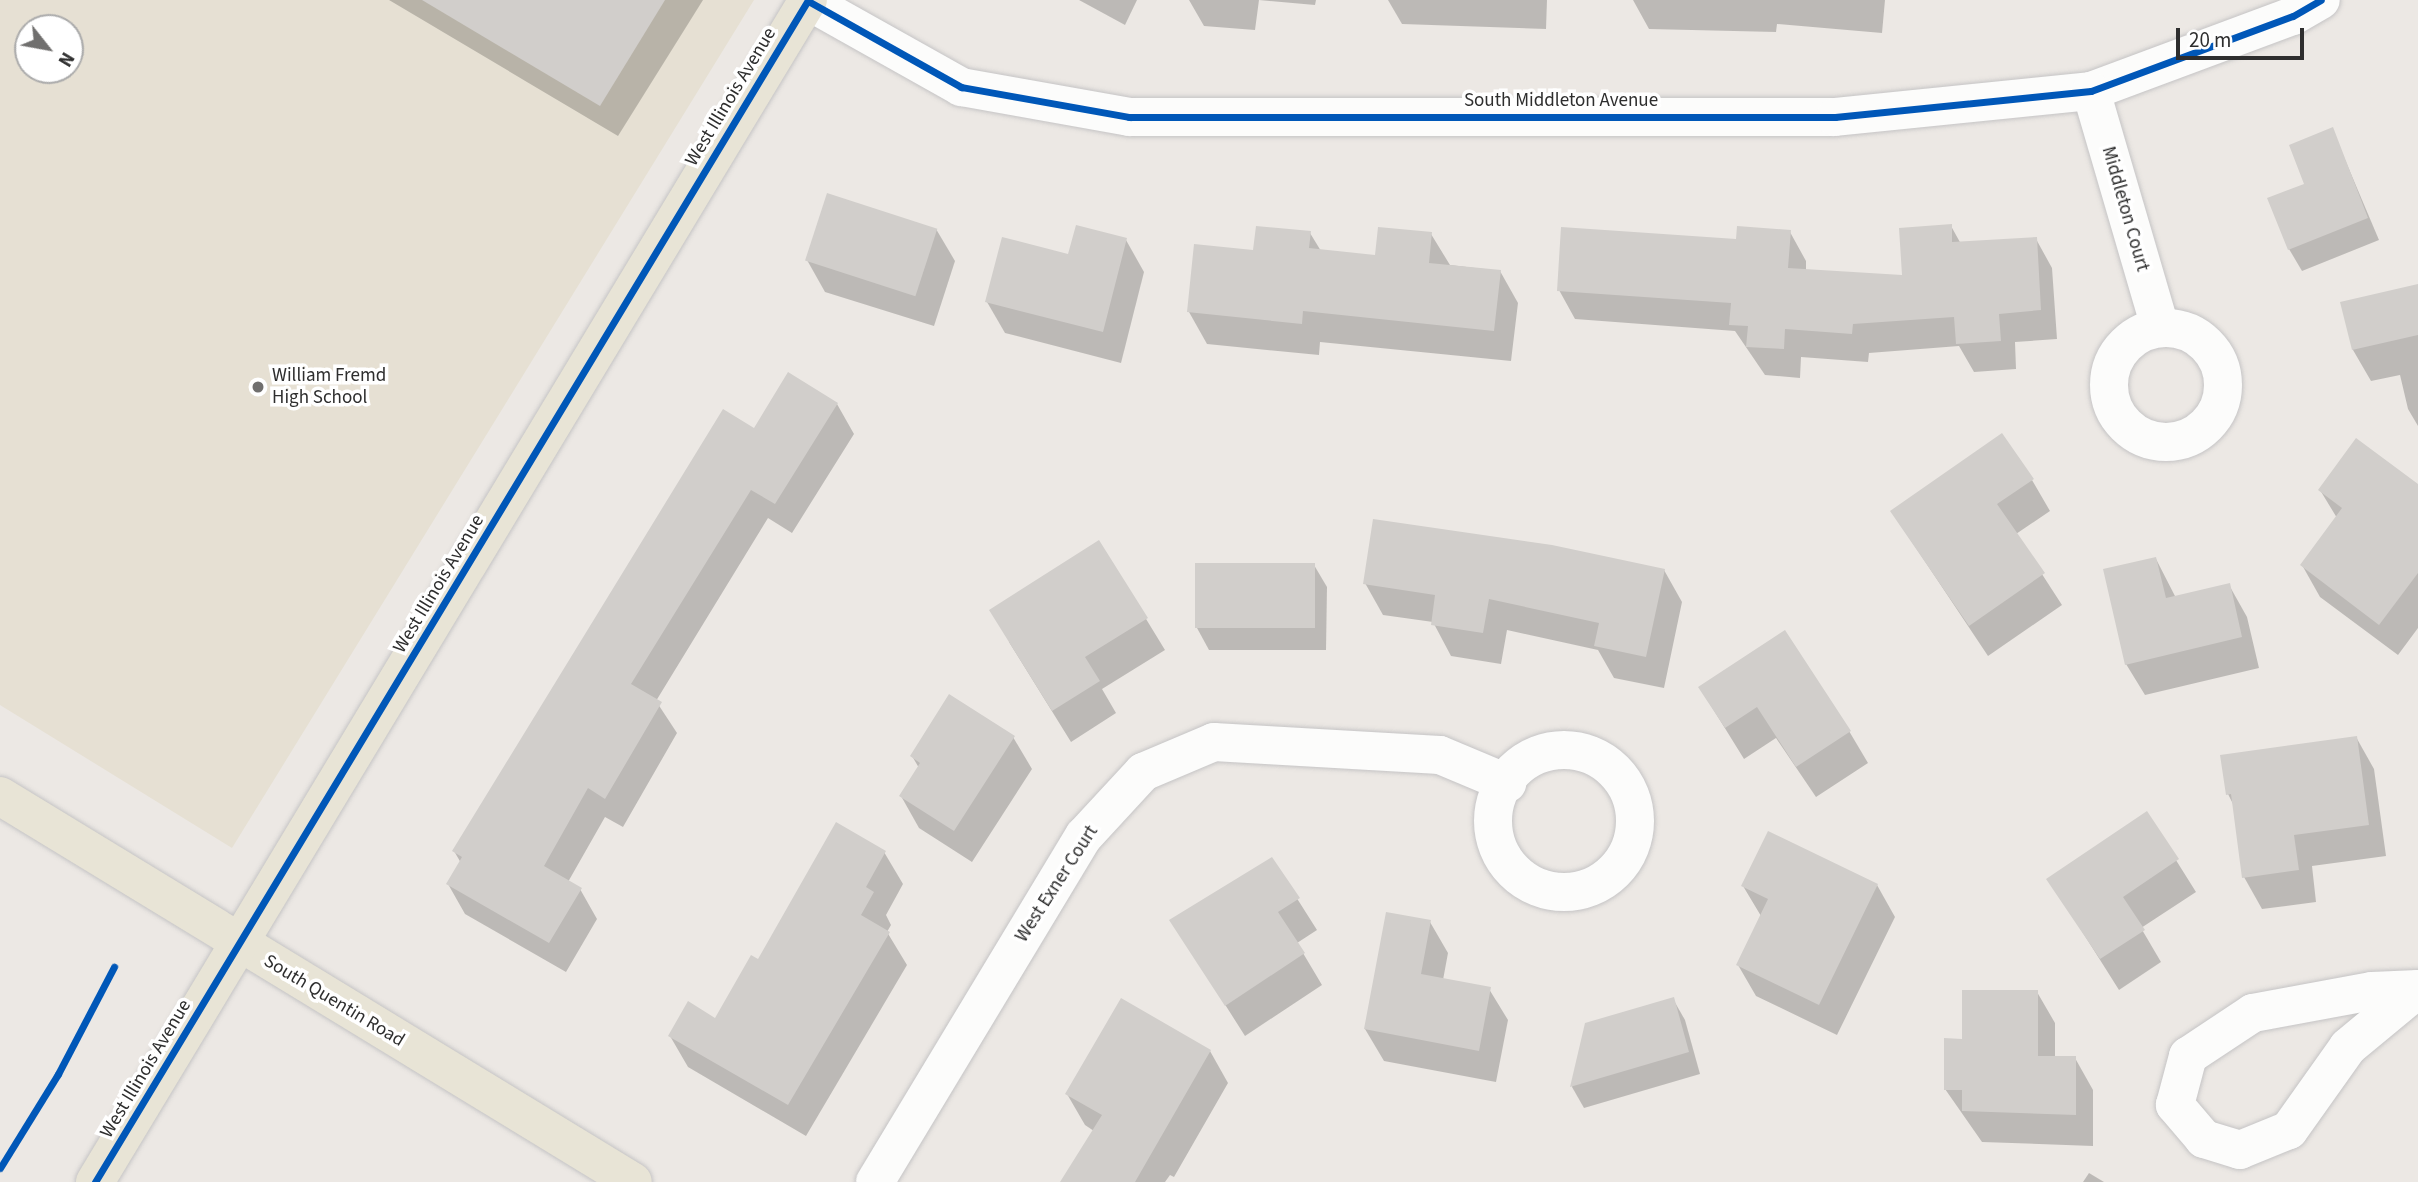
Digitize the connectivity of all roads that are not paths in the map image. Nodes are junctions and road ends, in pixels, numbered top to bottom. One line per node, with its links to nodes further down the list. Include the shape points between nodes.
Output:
1 (808, 0): 3 (street, South Middleton Avenue, via 961,87 1129,117 1835,117); 7 (main road, West Illinois Avenue)
2 (2321, 0): 3 (street, South Middleton Avenue, via 2293,16)
3 (2091, 91): 4 (street, Middleton Court)
4 (2160, 327)
5 (1507, 783): 11 (street, West Exner Court, via 1440,755 1214,742 1143,772 1084,836)
6 (0, 796): 7 (main road, South Quentin Road)
7 (241, 944): 9 (main road, West Illinois Avenue); 10 (main road, South Quentin Road)
8 (2418, 989): 8 (street, via 2372,991 2253,1013 2188,1056 2175,1105 2204,1139 2240,1150 2289,1130 2348,1047)
9 (95, 1182)
10 (633, 1182)
11 (875, 1182)

